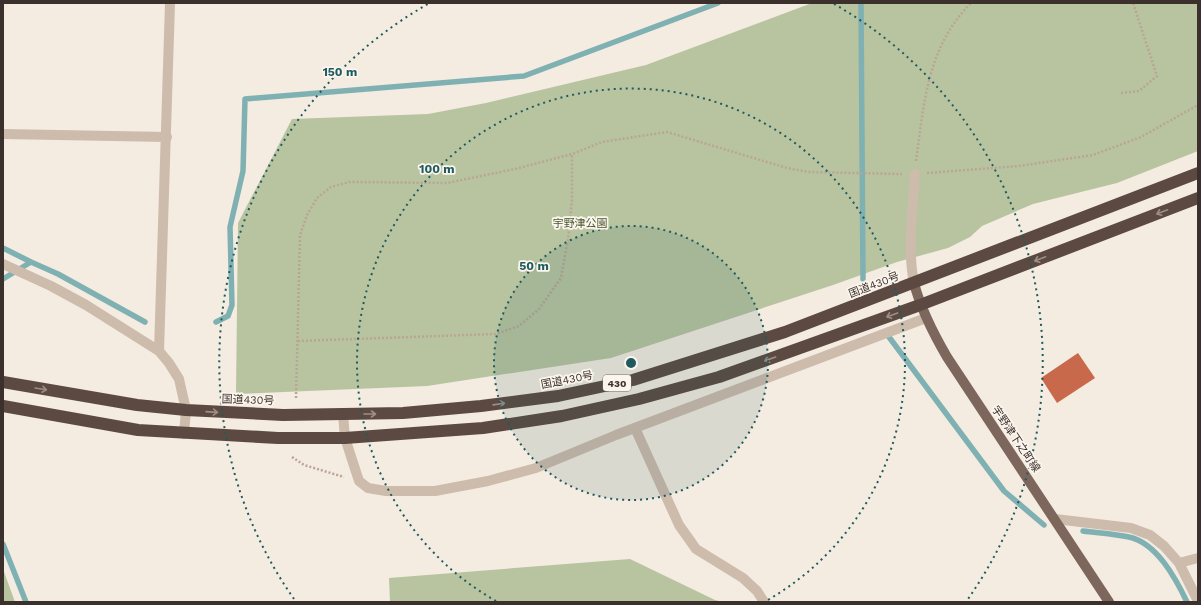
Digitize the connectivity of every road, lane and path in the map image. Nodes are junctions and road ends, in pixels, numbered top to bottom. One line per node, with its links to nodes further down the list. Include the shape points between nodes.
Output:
1 (170, 3): 7 (street)
2 (971, 3): 10 (path, via 942,41 926,89)
3 (1133, 3): 4 (path, via 1157,76 1139,92)
4 (1121, 93)
5 (1198, 105): 10 (path, via 1141,137 1093,155 1019,166)
6 (3, 134): 7 (street)
7 (167, 137): 19 (street)
8 (572, 154): 10 (path, via 602,142 667,132 808,172); 18 (path, via 484,177 447,183 349,182 331,188 317,198 300,235); 18 (path, via 572,200 561,278 539,309 519,326 495,334)
9 (1198, 173): 13 (highway, 国道430号 / 430)
10 (910, 174): 13 (street, via 911,271)
11 (1198, 198): 14 (highway, 430, one-way to 14)
12 (12, 268): 19 (street, via 86,305)
13 (914, 283): 14 (main road, 宇野津下之町線); 24 (highway, 国道430号 / 430, one-way to 13, via 403,413 481,406 558,396 633,380 786,332)
14 (920, 305): 15 (main road, 宇野津下之町線); 16 (highway, 430, one-way to 16)
15 (926, 318): 17 (street); 30 (main road, 宇野津下之町線, via 947,357)
16 (867, 324): 17 (street); 27 (highway, 430, one-way to 27, via 719,377 639,399 562,416 483,428)
17 (873, 339): 25 (street)
18 (298, 341): 21 (path)
19 (159, 351): 23 (street, via 179,379)
20 (3, 382): 23 (highway, 国道430号 / 430, one-way to 23, via 137,405)
21 (296, 398)
22 (3, 406): 26 (highway, 430, via 138,430)
23 (186, 410): 24 (highway, 国道430号 / 430, one-way to 24, via 283,415); 26 (street)
24 (343, 414): 27 (street)
25 (636, 428): 29 (street, via 536,468 488,481 434,491 386,491 368,488); 34 (street, via 679,525 696,549 743,578)
26 (184, 434): 27 (highway, 430)
27 (345, 438): 29 (street)
28 (292, 457): 29 (path, via 304,465)
29 (359, 481)
30 (1055, 519): 32 (street, via 1130,528 1150,535); 35 (main road, 宇野津下之町線)
31 (1198, 558): 32 (street)
32 (1179, 563): 33 (street)
33 (1198, 601)
34 (764, 602)
35 (1109, 602)

